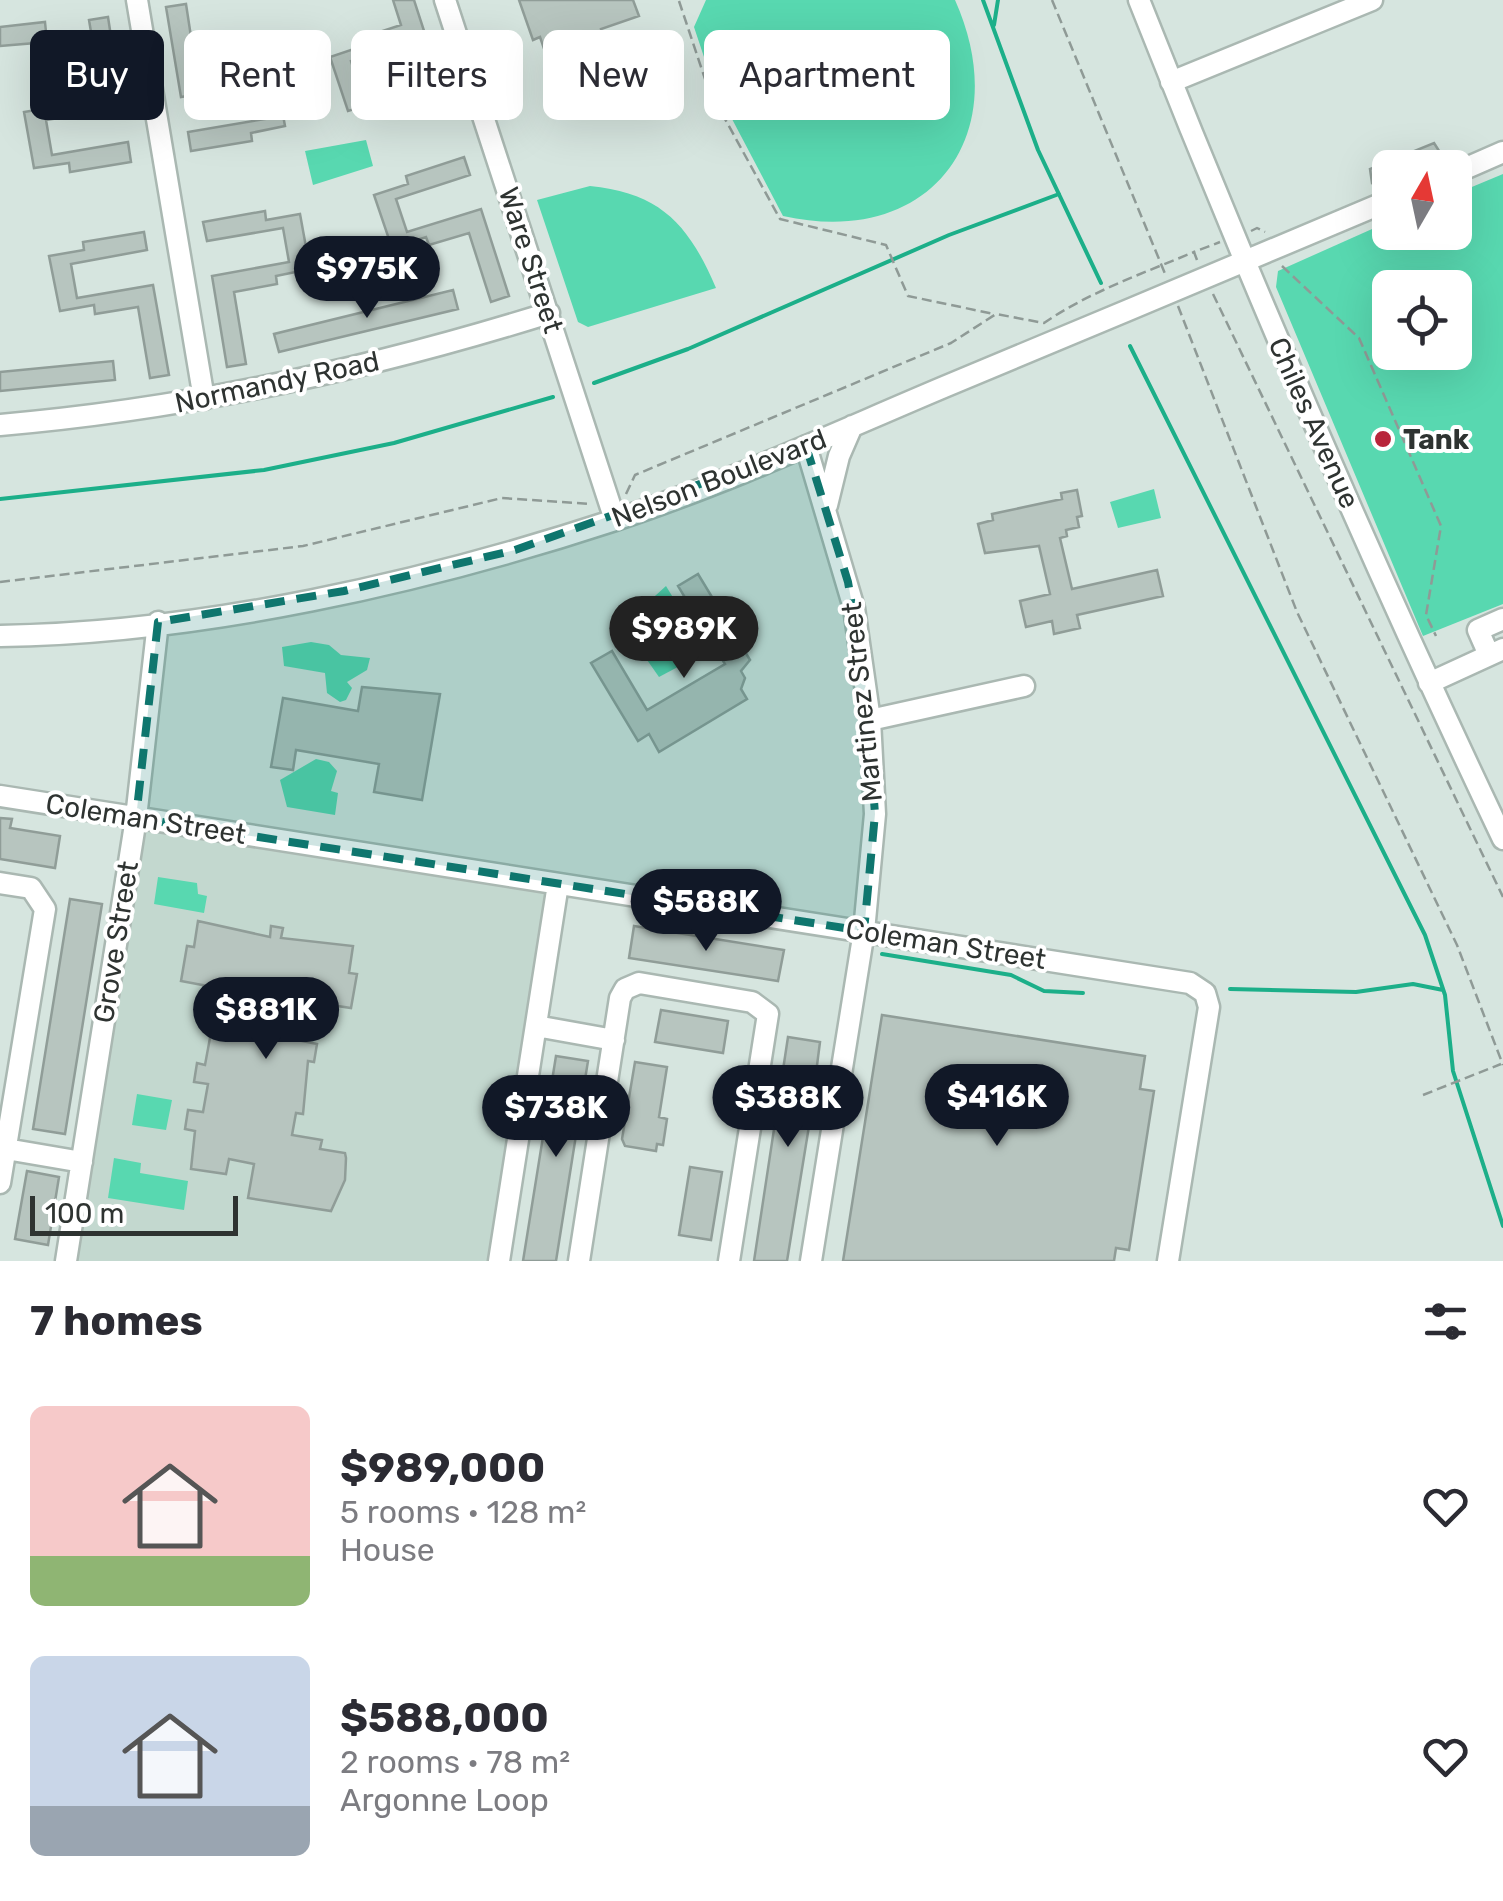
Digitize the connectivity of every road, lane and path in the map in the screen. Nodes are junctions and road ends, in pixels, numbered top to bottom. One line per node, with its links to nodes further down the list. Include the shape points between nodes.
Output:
1 (137, 0): 16 (street)
2 (446, 0): 14 (street, Ware Street)
3 (1052, 0): 13 (path)
4 (1139, 0): 7 (street, Chiles Avenue)
5 (1372, 0): 7 (street)
6 (679, 1): 15 (path, via 708,88 780,219 886,245 908,296)
7 (1172, 82): 12 (street, Chiles Avenue)
8 (1503, 152): 9 (street)
9 (1472, 165)
10 (1372, 208): 11 (street, Nelson Boulevard)
11 (1274, 249): 12 (street, Nelson Boulevard); 24 (path, via 1282,265 1359,338 1441,526 1426,616)
12 (1243, 262): 13 (street, Nelson Boulevard); 27 (street, Chiles Avenue)
13 (1172, 292): 18 (street, Nelson Boulevard); 38 (path, via 1297,612 1457,945)
14 (549, 314): 16 (street, Normandy Road, via 412,354); 21 (street, Ware Street)
15 (996, 314)
16 (204, 399): 17 (street, Normandy Road)
17 (0, 426)
18 (852, 426): 19 (street, Nelson Boulevard); 20 (street)
19 (806, 446): 20 (street, Martinez Street); 21 (street, Nelson Boulevard)
20 (827, 507): 29 (street, Martinez Street, via 854,608)
21 (615, 520): 23 (street, Nelson Boulevard, via 388,582)
22 (1503, 619): 26 (street, via 1478,630)
23 (158, 622): 25 (street, Nelson Boulevard); 31 (street, Grove Street)
24 (1436, 636)
25 (4, 637)
26 (1496, 652): 27 (street)
27 (1428, 683): 32 (street, Chiles Avenue)
28 (1024, 686): 29 (street)
29 (870, 720): 35 (street, Martinez Street, via 876,814)
30 (0, 796): 31 (street, Coleman Street)
31 (136, 818): 34 (street, Coleman Street); 41 (street, Grove Street)
32 (1503, 840)
33 (0, 883): 40 (street, via 31,888 45,910)
34 (558, 884): 35 (street, Coleman Street); 36 (street)
35 (864, 931): 47 (street, Martinez Street); 48 (street, Coleman Street, via 1200,988 1209,1007)
36 (536, 1026): 37 (street); 44 (street)
37 (614, 1040): 45 (street); 46 (street, via 622,994 638,983 752,1002 768,1014)
38 (1503, 1064): 39 (path)
39 (1423, 1096)
40 (6, 1149): 41 (street); 42 (street)
41 (82, 1162): 43 (street, Grove Street)
42 (0, 1183)
43 (66, 1261)
44 (499, 1261)
45 (578, 1261)
46 (729, 1261)
47 (811, 1261)
48 (1168, 1261)

